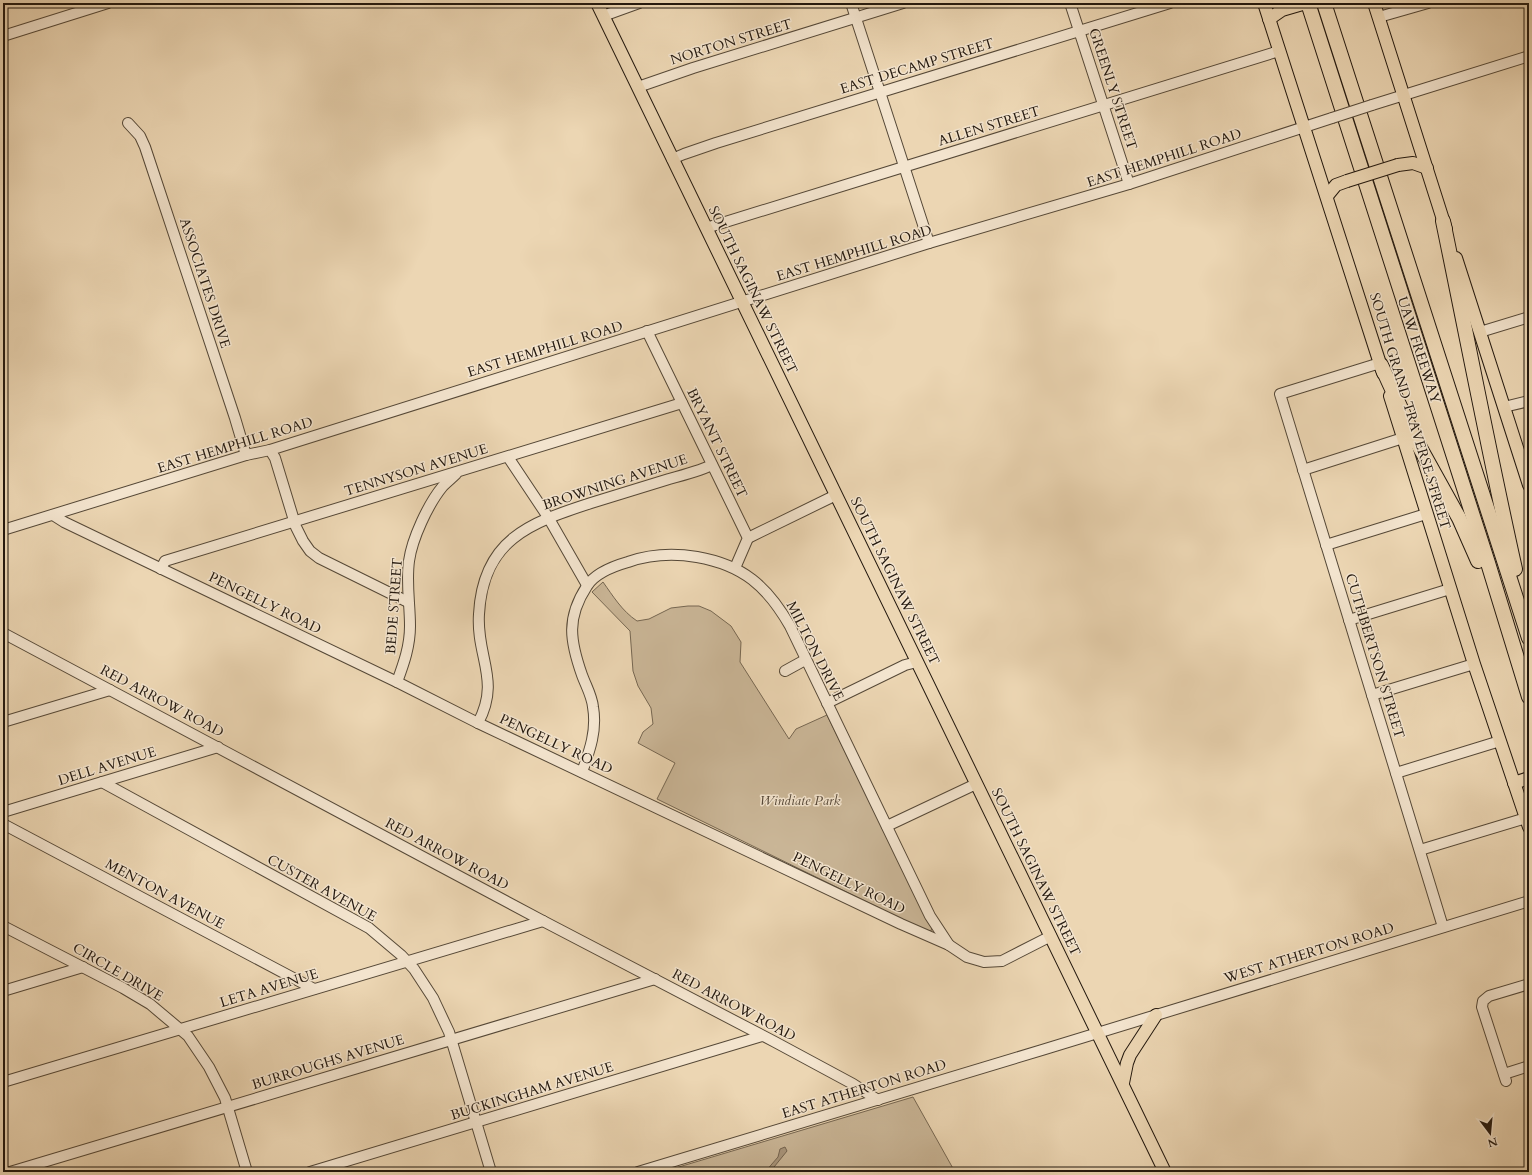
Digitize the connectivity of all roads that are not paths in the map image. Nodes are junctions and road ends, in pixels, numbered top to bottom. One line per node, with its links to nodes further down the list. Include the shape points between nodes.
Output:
1 (108, 3): 18 (street)
2 (597, 3): 13 (main road, SOUTH SAGINAW STREET)
3 (639, 3): 13 (street)
4 (851, 3): 15 (street)
5 (903, 3): 15 (street, NORTON STREET)
6 (1070, 3): 17 (street, GREENLY STREET)
7 (1170, 3): 17 (street, EAST DECAMP STREET)
8 (1264, 3): 16 (main road, SOUTH GRAND TRAVERSE STREET)
9 (1324, 3): 67 (highway, UAW FREEWAY)
10 (1374, 3): 14 (main road)
11 (1428, 3): 14 (street)
12 (1303, 4): 16 (main road, via 1282,10); 75 (highway, UAW FREEWAY)
13 (603, 16): 21 (main road, SOUTH SAGINAW STREET)
14 (1379, 17): 23 (main road)
15 (856, 18): 21 (street, NORTON STREET); 22 (street)
16 (1269, 19): 19 (main road, SOUTH GRAND TRAVERSE STREET)
17 (1079, 31): 22 (street, EAST DECAMP STREET); 24 (street, GREENLY STREET)
18 (3, 36)
19 (1279, 51): 24 (street, ALLEN STREET); 26 (main road, SOUTH GRAND TRAVERSE STREET)
20 (1529, 56): 23 (street, EAST HEMPHILL ROAD)
21 (638, 87): 27 (main road, SOUTH SAGINAW STREET)
22 (880, 92): 27 (street, EAST DECAMP STREET); 28 (street)
23 (1404, 95): 26 (street, EAST HEMPHILL ROAD, bridge); 29 (main road)
24 (1103, 105): 28 (street, ALLEN STREET); 30 (street, GREENLY STREET)
25 (128, 123): 45 (street, ASSOCIATES DRIVE, via 140,136 145,147)
26 (1304, 127): 30 (street, EAST HEMPHILL ROAD); 31 (main road, SOUTH GRAND TRAVERSE STREET)
27 (672, 159): 33 (main road, SOUTH SAGINAW STREET)
28 (904, 167): 33 (street, ALLEN STREET); 34 (street)
29 (1427, 168): 31 (main road, bridge, via 1413,163 1398,165 1336,185); 32 (main road)
30 (1129, 184): 34 (street, EAST HEMPHILL ROAD)
31 (1326, 196): 39 (main road, SOUTH GRAND TRAVERSE STREET)
32 (1443, 220): 38 (main road); 65 (highway, via 1490,457)
33 (706, 228): 35 (main road, SOUTH SAGINAW STREET)
34 (929, 243): 35 (street, EAST HEMPHILL ROAD)
35 (743, 302): 37 (street, EAST HEMPHILL ROAD); 51 (main road, SOUTH SAGINAW STREET)
36 (1529, 317): 38 (street)
37 (647, 332): 41 (street, BRYANT STREET); 44 (street, EAST HEMPHILL ROAD)
38 (1480, 332): 42 (main road)
39 (1380, 364): 43 (main road, SOUTH GRAND TRAVERSE STREET); 48 (street, CUTHBERTSON STREET, via 1280,394); 75 (highway, via 1414,437 1466,532)
40 (1529, 401): 42 (street)
41 (682, 403): 46 (street, TENNYSON AVENUE); 47 (street, BRYANT STREET)
42 (1504, 407): 50 (main road)
43 (1403, 438): 48 (street); 52 (main road, SOUTH GRAND TRAVERSE STREET)
44 (270, 450): 45 (street, EAST HEMPHILL ROAD); 55 (street, via 275,458)
45 (246, 455): 53 (street, EAST HEMPHILL ROAD)
46 (508, 457): 49 (street, TENNYSON AVENUE); 54 (street)
47 (712, 465): 54 (street, BROWNING AVENUE); 57 (street, BRYANT STREET)
48 (1303, 470): 58 (street, CUTHBERTSON STREET)
49 (458, 472): 55 (street, TENNYSON AVENUE); 63 (street, BEDE STREET, via 442,487 417,534 409,561)
50 (1529, 483)
51 (836, 495): 57 (street); 69 (main road, SOUTH SAGINAW STREET)
52 (1426, 514): 58 (street); 62 (main road, SOUTH GRAND TRAVERSE STREET)
53 (53, 515): 56 (street, EAST HEMPHILL ROAD); 60 (street, PENGELLY ROAD)
54 (548, 517): 61 (street); 78 (street, BROWNING AVENUE, via 515,536 501,550 484,580 480,597 479,635 488,679 488,694)
55 (295, 521): 60 (street, TENNYSON AVENUE, via 165,561); 63 (street, via 302,541 315,555)
56 (3, 530)
57 (748, 538): 59 (street)
58 (1326, 544): 64 (street, CUTHBERTSON STREET)
59 (735, 568): 61 (street, MILTON DRIVE, via 712,559 668,554 640,558 619,565 601,573); 68 (street, MILTON DRIVE, via 755,581 779,607)
60 (161, 569): 72 (street, PENGELLY ROAD)
61 (587, 585): 81 (street, MILTON DRIVE, via 576,606 572,622 573,643 593,705 595,725 592,746)
62 (1450, 589): 64 (street); 70 (main road, SOUTH GRAND TRAVERSE STREET)
63 (408, 602): 72 (street, BEDE STREET, via 409,642)
64 (1349, 620): 74 (street, CUTHBERTSON STREET)
65 (1529, 626)
66 (3, 633): 73 (street, RED ARROW ROAD)
67 (1529, 638)
68 (805, 660): 71 (street); 76 (street, MILTON DRIVE)
69 (918, 662): 76 (street, via 905,665); 86 (main road, SOUTH SAGINAW STREET)
70 (1474, 664): 74 (street); 79 (main road, SOUTH GRAND TRAVERSE STREET)
71 (785, 671)
72 (397, 682): 78 (street, PENGELLY ROAD)
73 (110, 690): 77 (street); 80 (street, RED ARROW ROAD)
74 (1372, 694): 82 (street, CUTHBERTSON STREET)
75 (1529, 696)
76 (827, 703): 90 (street, MILTON DRIVE)
77 (3, 722)
78 (478, 723): 81 (street, PENGELLY ROAD)
79 (1500, 741): 82 (street); 85 (main road, SOUTH GRAND TRAVERSE STREET)
80 (218, 747): 84 (street, DELL AVENUE); 93 (street, RED ARROW ROAD)
81 (582, 772): 97 (street, PENGELLY ROAD)
82 (1396, 773): 91 (street, CUTHBERTSON STREET)
83 (1529, 778): 85 (main road)
84 (102, 782): 87 (street, DELL AVENUE); 98 (street, CUSTER AVENUE, via 369,928)
85 (1514, 782): 88 (main road, SOUTH GRAND TRAVERSE STREET)
86 (976, 784): 90 (street); 96 (main road, SOUTH SAGINAW STREET)
87 (3, 812)
88 (1527, 822): 91 (street)
89 (3, 824): 102 (street, MENTON AVENUE)
90 (887, 826): 97 (street, MILTON DRIVE, via 930,916)
91 (1420, 850): 95 (street, CUTHBERTSON STREET)
92 (1529, 900): 95 (street, WEST ATHERTON ROAD)
93 (543, 921): 98 (street, LETA AVENUE); 100 (street, RED ARROW ROAD)
94 (3, 926): 99 (street, CIRCLE DRIVE)
95 (1443, 927): 104 (street, WEST ATHERTON ROAD)
96 (1051, 936): 97 (street, PENGELLY ROAD, via 1002,961 984,962 967,957); 106 (main road, SOUTH SAGINAW STREET)
97 (949, 945)
98 (408, 962): 102 (street, LETA AVENUE); 108 (street, CUSTER AVENUE, via 432,998)
99 (83, 967): 103 (street); 105 (street, CIRCLE DRIVE, via 150,1004)
100 (655, 979): 107 (street, RED ARROW ROAD); 108 (street, BURROUGHS AVENUE)
101 (1529, 984): 109 (street, via 1489,996 1483,1001 1482,1007 1505,1077)
102 (314, 989): 105 (street, LETA AVENUE)
103 (3, 991)
104 (1156, 1015): 106 (street, WEST ATHERTON ROAD); 111 (main road, via 1130,1055)
105 (180, 1029): 110 (street, LETA AVENUE); 113 (street, CIRCLE DRIVE, via 188,1036 209,1067)
106 (1098, 1033): 111 (main road, SOUTH SAGINAW STREET); 112 (street, EAST ATHERTON ROAD)
107 (762, 1036): 112 (street, RED ARROW ROAD); 114 (street, BUCKINGHAM AVENUE)
108 (451, 1039): 113 (street, BURROUGHS AVENUE); 114 (street, CUSTER AVENUE)
109 (1529, 1066)
110 (3, 1082)
111 (1123, 1083): 120 (main road, SOUTH SAGINAW STREET)
112 (878, 1100): 119 (street, EAST ATHERTON ROAD)
113 (228, 1107): 115 (street, BURROUGHS AVENUE); 116 (street, CIRCLE DRIVE)
114 (478, 1123): 117 (street, BUCKINGHAM AVENUE); 118 (street, CUSTER AVENUE)
115 (10, 1172)
116 (248, 1172)
117 (310, 1172)
118 (491, 1172)
119 (638, 1172)
120 (1165, 1172)

